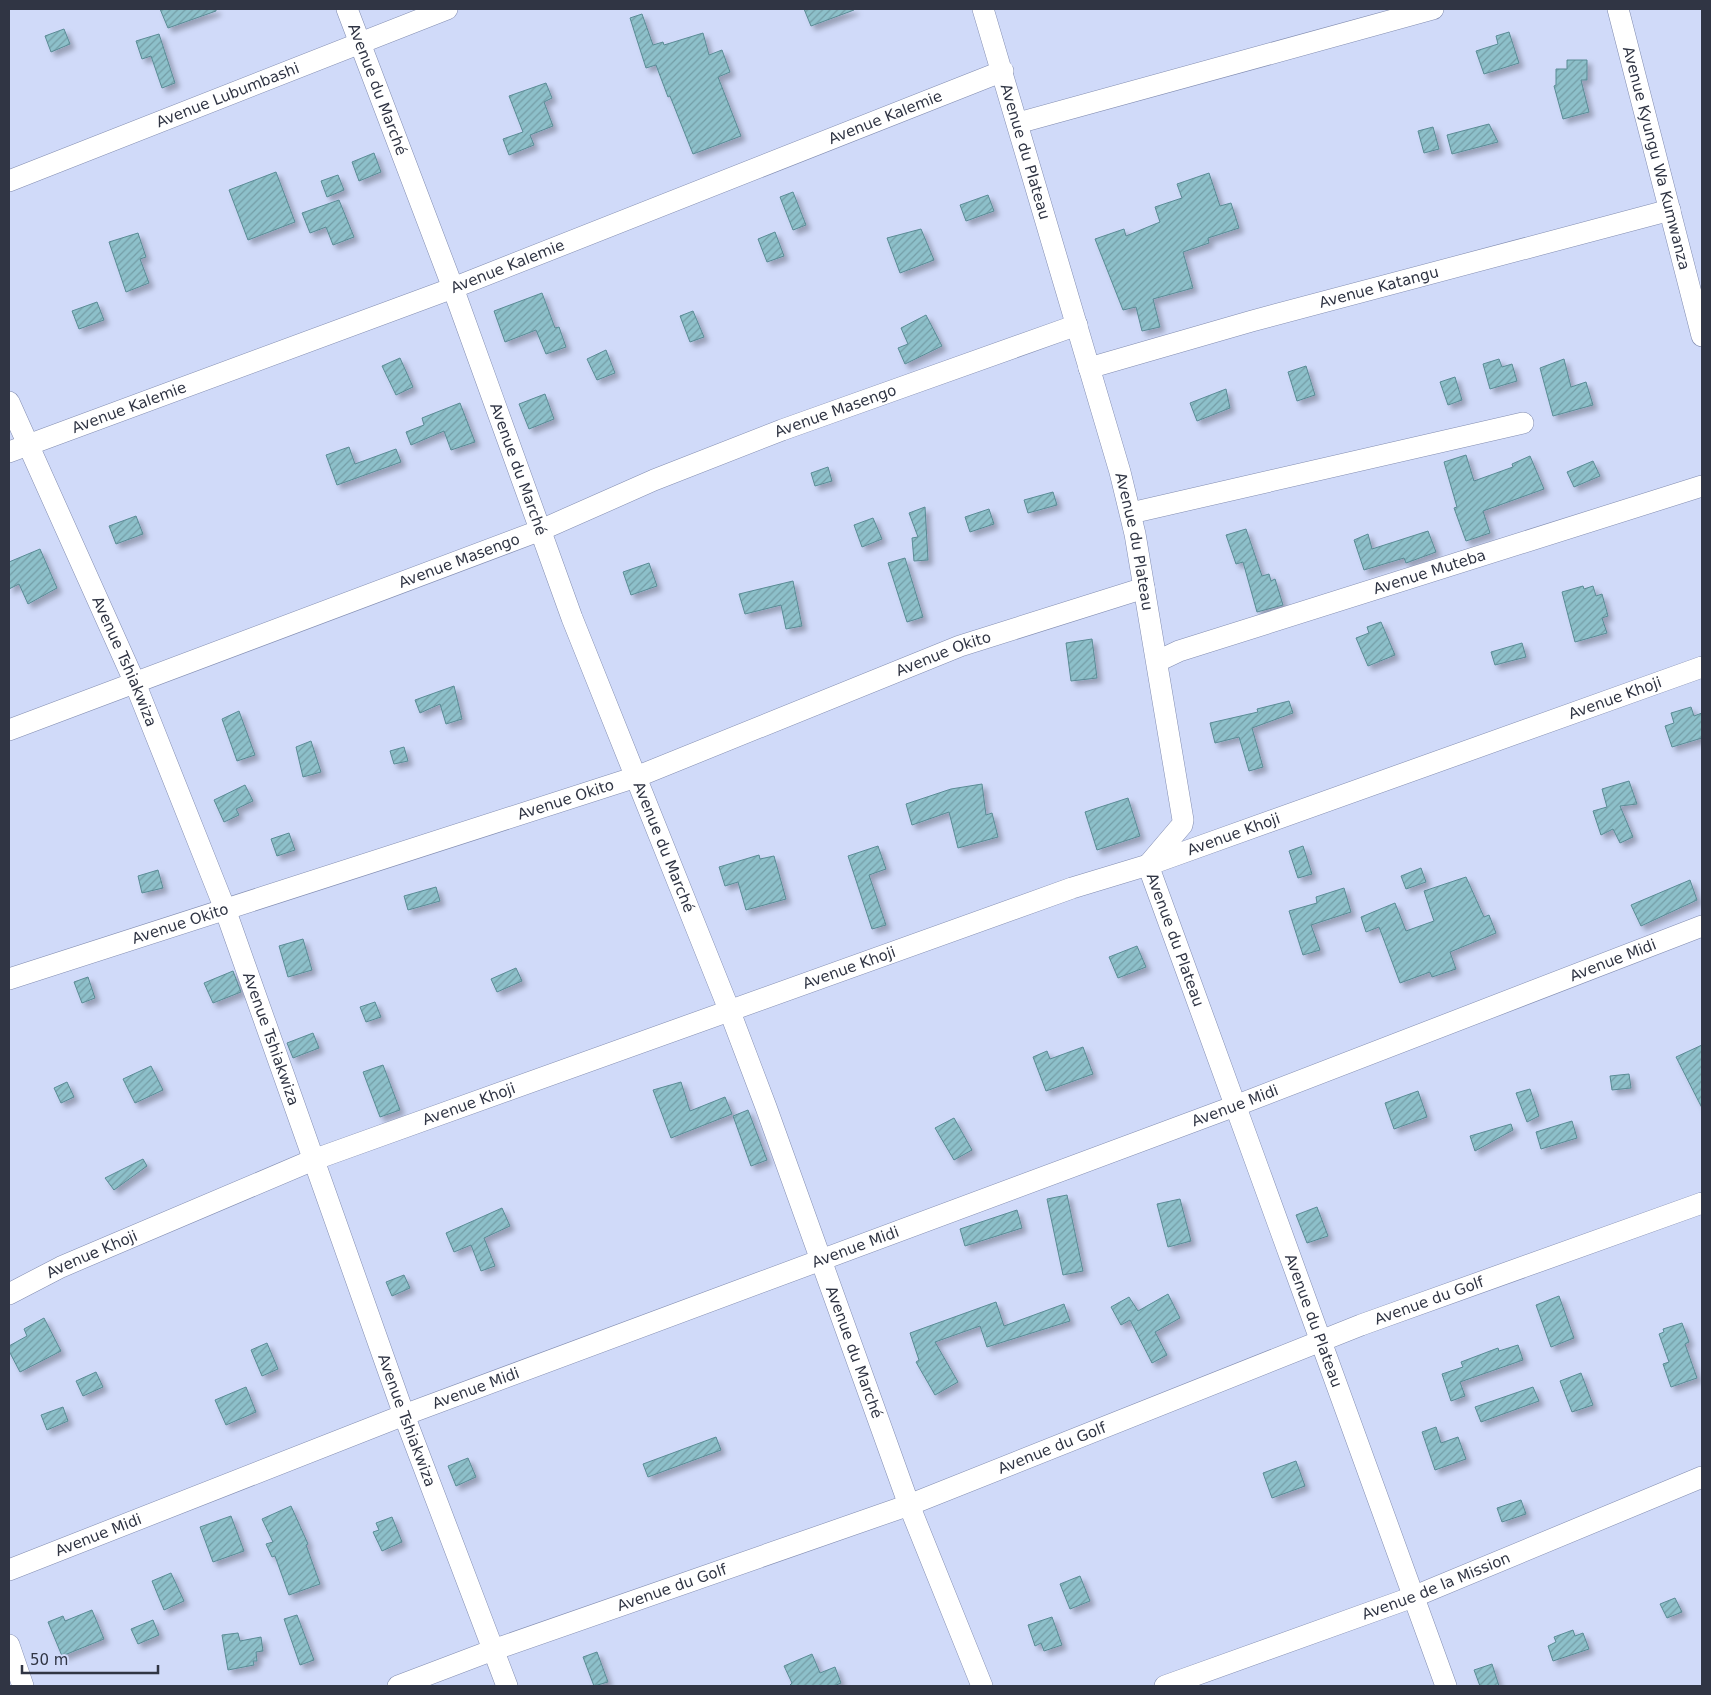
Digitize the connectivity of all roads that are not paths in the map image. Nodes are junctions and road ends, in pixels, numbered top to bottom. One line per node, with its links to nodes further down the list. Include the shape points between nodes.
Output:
1 (347, 9): 6 (street, Avenue du Marché)
2 (448, 9): 6 (street, Avenue Lubumbashi)
3 (982, 9): 7 (street, Avenue du Plateau)
4 (1433, 9): 8 (street)
5 (1618, 9): 10 (street, Avenue Kyungu Wa Kumwanza)
6 (359, 42): 9 (street, Avenue Lubumbashi); 11 (street, Avenue du Marché)
7 (1003, 71): 8 (street, Avenue du Plateau); 11 (street, Avenue Kalemie)
8 (1018, 123): 12 (street, Avenue du Plateau)
9 (9, 181)
10 (1670, 210): 13 (street, Avenue Kyungu Wa Kumwanza); 14 (street, Avenue Katangu, via 1252,321)
11 (453, 288): 17 (street, Avenue Kalemie); 20 (street, Avenue du Marché)
12 (1077, 325): 14 (street, Avenue du Plateau); 20 (street, Avenue Masengo, via 703,460)
13 (1702, 336)
14 (1089, 368): 19 (street, Avenue du Plateau)
15 (9, 402): 17 (street, Avenue Tshiakwiza)
16 (1522, 423): 19 (street)
17 (18, 449): 24 (street, Avenue Tshiakwiza)
18 (1702, 486): 22 (street, Avenue Muteba, via 1179,650)
19 (1131, 513): 21 (street, Avenue du Plateau)
20 (541, 530): 24 (street, Avenue Masengo); 26 (street, Avenue du Marché, via 572,618)
21 (1144, 588): 22 (street, Avenue du Plateau); 26 (street, Avenue Okito, via 960,646)
22 (1158, 661): 27 (street, Avenue du Plateau, via 1183,820)
23 (1702, 667): 27 (street, Avenue Khoji)
24 (135, 683): 25 (street, Avenue Masengo); 28 (street, Avenue Tshiakwiza)
25 (9, 730)
26 (636, 776): 28 (street, Avenue Okito); 31 (street, Avenue du Marché)
27 (1148, 865): 31 (street, Avenue Khoji, via 1072,888); 32 (street, Avenue du Plateau)
28 (225, 909): 30 (street, Avenue Okito); 33 (street, Avenue Tshiakwiza)
29 (1702, 926): 32 (street, Avenue Midi)
30 (9, 979)
31 (730, 1012): 33 (street, Avenue Khoji); 35 (street, Avenue du Marché)
32 (1235, 1106): 35 (street, Avenue Midi); 37 (street, Avenue du Plateau)
33 (313, 1160): 36 (street, Avenue Khoji, via 61,1267); 38 (street, Avenue Tshiakwiza)
34 (1702, 1203): 37 (street, Avenue du Golf)
35 (820, 1260): 38 (street, Avenue Midi); 40 (street, Avenue du Marché)
36 (9, 1294)
37 (1321, 1341): 40 (street, Avenue du Golf); 42 (street, Avenue du Plateau)
38 (404, 1415): 41 (street, Avenue Midi); 44 (street, Avenue Tshiakwiza)
39 (1702, 1477): 42 (street, Avenue de la Mission)
40 (909, 1505): 44 (street, Avenue du Golf); 48 (street, Avenue du Marché)
41 (9, 1570)
42 (1413, 1597): 49 (street, Avenue de la Mission); 50 (street, Avenue du Plateau)
43 (9, 1645): 45 (street)
44 (493, 1650): 46 (street, Avenue du Golf); 47 (street, Avenue Tshiakwiza)
45 (23, 1686)
46 (398, 1686)
47 (507, 1686)
48 (982, 1686)
49 (1165, 1686)
50 (1446, 1686)

